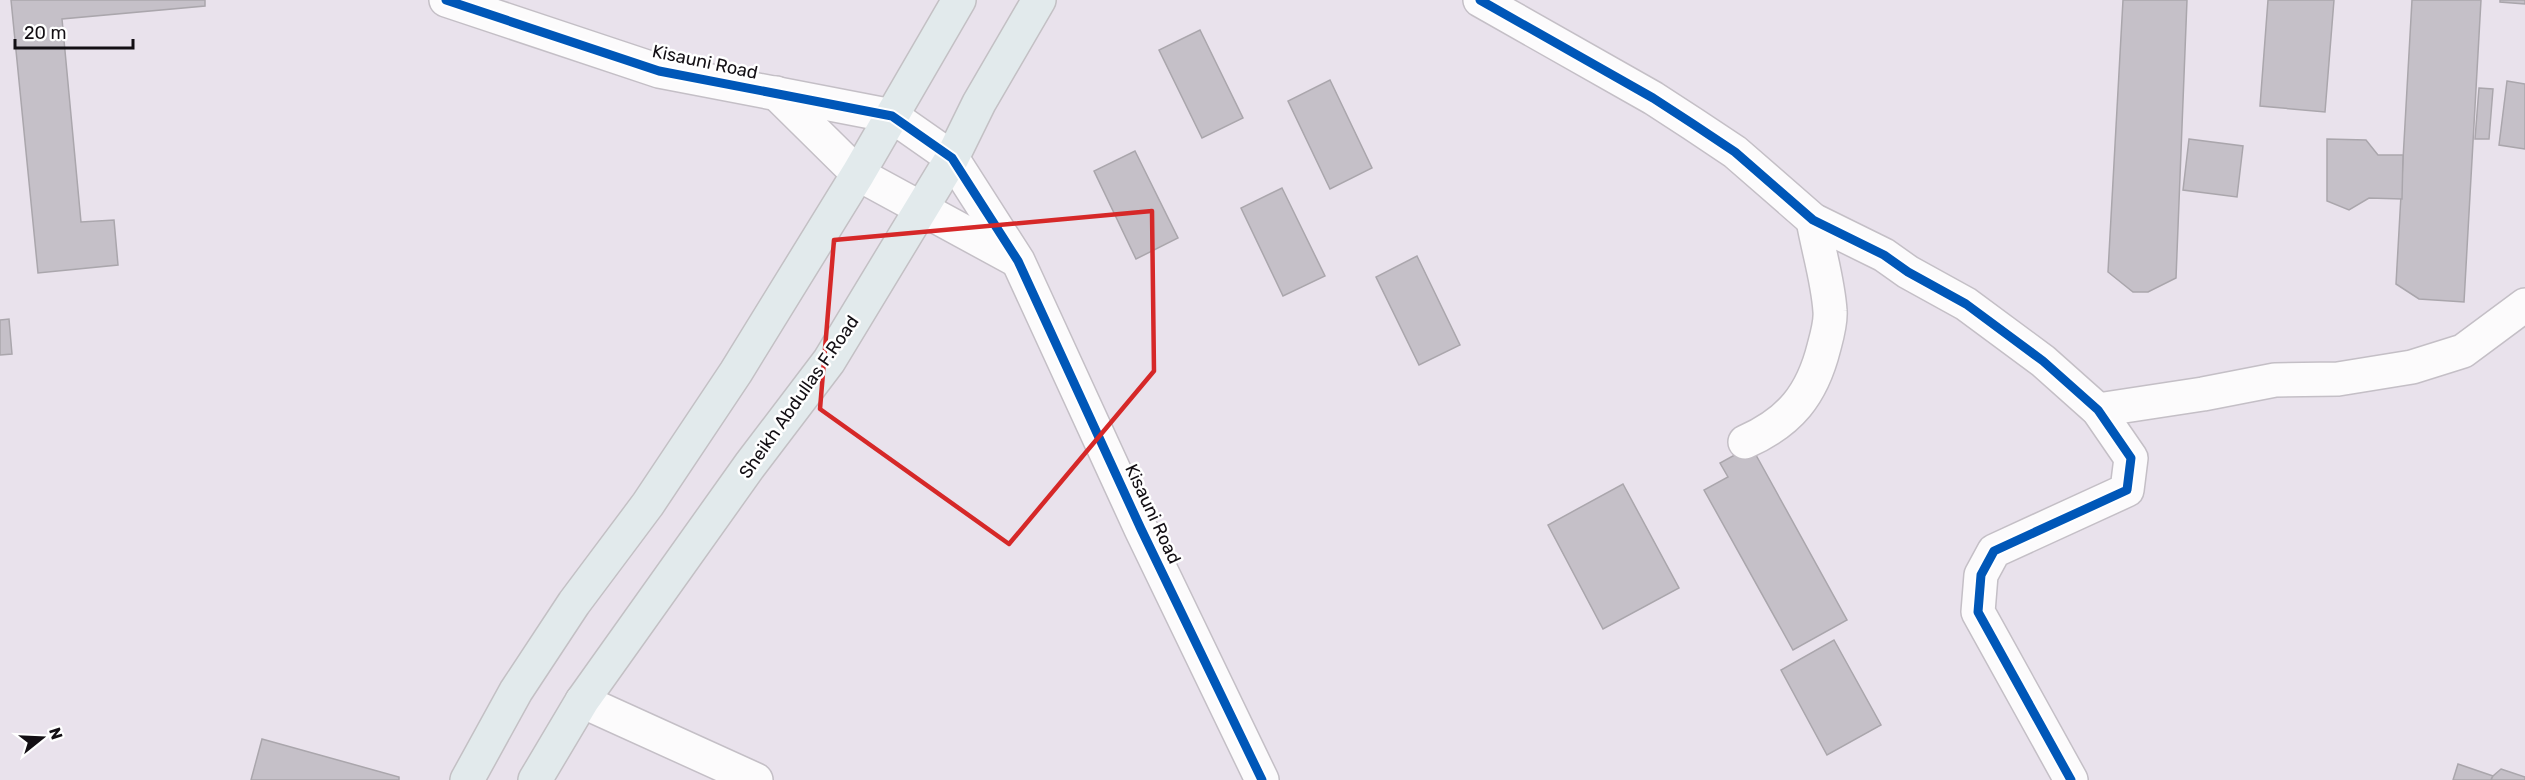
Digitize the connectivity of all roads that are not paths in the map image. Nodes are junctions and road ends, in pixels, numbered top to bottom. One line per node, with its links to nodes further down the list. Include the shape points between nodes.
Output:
1 (446, 0): 5 (street, Kisauni Road, via 660,71)
2 (959, 0): 6 (main road)
3 (1039, 0): 7 (main road, Sheikh Abdullas F.Road)
4 (1480, 0): 10 (street, via 1693,124 1735,152)
5 (776, 93): 6 (street, Kisauni Road); 8 (street, Kisauni Road)
6 (892, 116): 7 (street, Kisauni Road); 8 (main road)
7 (952, 158): 9 (main road, Sheikh Abdullas F.Road); 11 (street, Kisauni Road)
8 (858, 174): 9 (street, Kisauni Road); 16 (main road, via 736,372 516,691)
9 (921, 209): 11 (street, Kisauni Road); 15 (main road, Sheikh Abdullas F.Road, via 829,361)
10 (1813, 220): 13 (street, via 1884,255 1966,304 2043,361); 14 (street, via 1830,312 1819,369 1805,396 1786,418)
11 (1018, 261): 19 (street, Kisauni Road, via 1141,530)
12 (2525, 305): 13 (street, via 2463,351 2412,367 2338,379 2275,380)
13 (2098, 410): 20 (street, via 2131,458 2127,490 1994,551 1981,575 1978,612)
14 (1745, 442)
15 (582, 701): 17 (main road, Sheikh Abdullas F.Road); 18 (street)
16 (467, 780)
17 (535, 780)
18 (756, 780)
19 (1262, 780)
20 (2071, 780)

